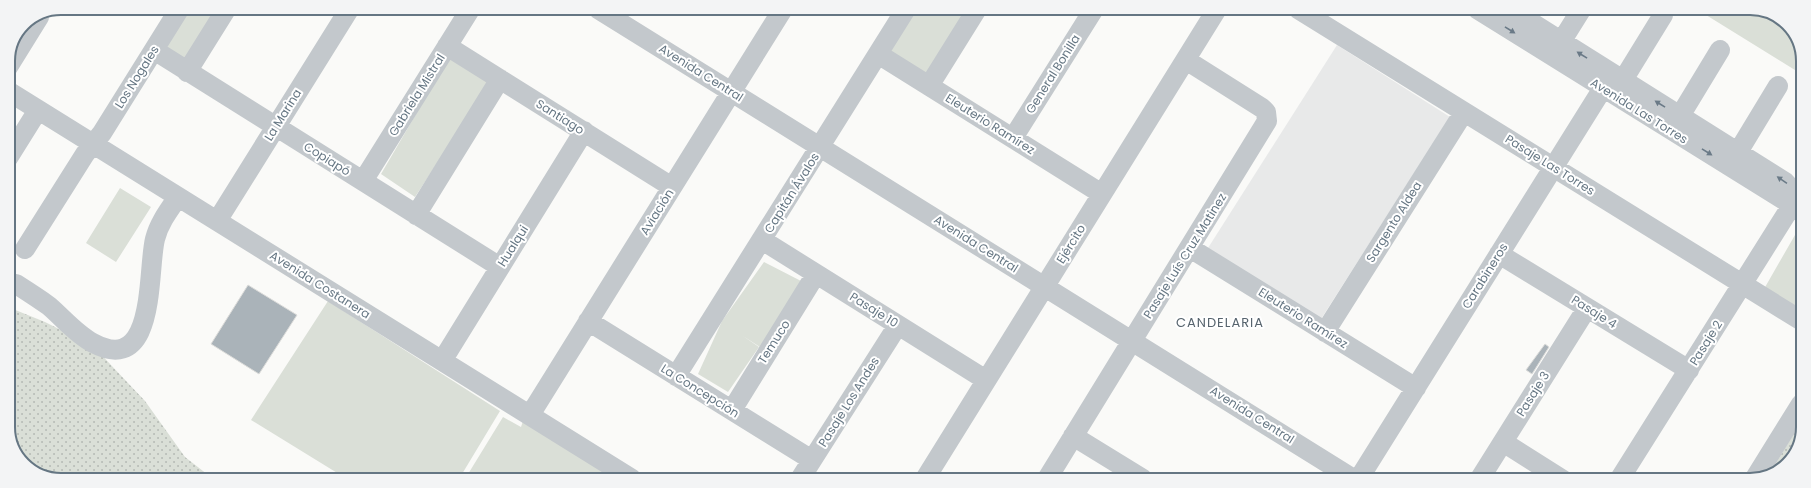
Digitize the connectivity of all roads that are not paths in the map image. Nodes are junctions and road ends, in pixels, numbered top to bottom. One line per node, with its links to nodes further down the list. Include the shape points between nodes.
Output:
1 (176, 15): 19 (street, Los Nogales)
2 (222, 15): 24 (street)
3 (346, 15): 34 (street, La Marina)
4 (467, 15): 18 (street, Gabriela Mistral)
5 (608, 15): 29 (street, Avenida Central)
6 (779, 15): 29 (street, Aviación)
7 (902, 15): 21 (street, Capitán Ávalos)
8 (973, 15): 27 (street)
9 (1090, 15): 36 (street, General Bonilla)
10 (1213, 15): 23 (street, Ejército)
11 (1308, 15): 32 (street, Pasaje Las Torres)
12 (1487, 15): 26 (street, Avenida Las Torres, one-way to 26)
13 (1518, 15): 17 (street, Avenida Las Torres)
14 (1578, 15): 17 (street)
15 (1663, 15): 26 (street, Carabineros)
16 (35, 23): 22 (street)
17 (1561, 42): 26 (street, Avenida Las Torres, one-way to 17)
18 (448, 46): 25 (street, Santiago); 42 (street, Gabriela Mistral)
19 (154, 50): 24 (street, Copiapó); 37 (street, Los Nogales)
20 (1720, 50): 33 (street)
21 (878, 54): 27 (street, Eleuterio Ramírez); 39 (street, Capitán Ávalos)
22 (16, 55)
23 (1186, 60): 45 (street, Ejército); 52 (street, Pasaje Luís Cruz Matinez, via 1262,108 1268,116 1266,126)
24 (187, 72): 34 (street, Copiapó)
25 (500, 79): 35 (street, Santiago); 48 (street)
26 (1614, 81): 33 (street, Avenida Las Torres, one-way to 26); 41 (street, Carabineros); 47 (street, Avenida Las Torres, one-way to 47)
27 (929, 86): 36 (street, Eleuterio Ramírez)
28 (1778, 86): 40 (street)
29 (732, 92): 39 (street, Avenida Central); 43 (street, Aviación)
30 (15, 95): 31 (street, Avenida Costanera)
31 (38, 110): 37 (street, Avenida Costanera); 38 (street)
32 (1464, 112): 41 (street, Pasaje Las Torres); 64 (street, Sargento Aldea)
33 (1680, 116): 40 (street, Avenida Las Torres)
34 (276, 127): 42 (street, Copiapó); 50 (street, La Marina)
35 (584, 132): 43 (street, Santiago); 55 (street, Hualqui)
36 (1013, 138): 45 (street, Eleuterio Ramírez)
37 (93, 144): 46 (street, Avenida Costanera); 53 (street, Los Nogales)
38 (15, 147)
39 (821, 147): 51 (street, Capitán Ávalos); 59 (street, Avenida Central)
40 (1738, 152): 44 (street, Avenida Las Torres, one-way to 40, via 1790,186)
41 (1553, 167): 54 (street, Carabineros); 58 (street, Pasaje Las Torres)
42 (363, 181): 48 (street, Copiapó)
43 (672, 187): 62 (street, Aviación)
44 (1796, 193)
45 (1102, 194): 59 (street, Ejército)
46 (178, 196): 50 (street, Avenida Costanera); 57 (street, via 158,229 146,319 139,334 128,345 110,349 93,343)
47 (1796, 207)
48 (416, 214): 55 (street, Copiapó)
49 (1796, 215): 58 (street, Pasaje 2)
50 (217, 221): 66 (street, Avenida Costanera)
51 (762, 240): 56 (street, Pasaje 10); 68 (street, Capitán Ávalos)
52 (1190, 248): 64 (street, Eleuterio Ramírez); 65 (street, Pasaje Luís Cruz Matinez)
53 (25, 249)
54 (1499, 254): 60 (street, Pasaje 4); 70 (street, Carabineros)
55 (500, 267): 66 (street, Hualqui)
56 (816, 274): 63 (street, Pasaje 10); 71 (street, Temuco)
57 (16, 284)
58 (1742, 285): 61 (street, Pasaje Las Torres); 67 (street, Pasaje 2)
59 (1044, 286): 65 (street, Avenida Central); 69 (street, Ejército)
60 (1587, 308): 67 (street, Pasaje 4); 75 (street, Pasaje 3)
61 (1796, 317)
62 (588, 322): 68 (street, La Concepción); 73 (street, Aviación)
63 (898, 325): 69 (street, Pasaje 10); 76 (street, Pasaje Los Andes)
64 (1325, 332): 70 (street, Eleuterio Ramírez)
65 (1132, 341): 74 (street, Pasaje Luís Cruz Matinez); 83 (street, Avenida Central)
66 (442, 361): 73 (street, Avenida Costanera)
67 (1689, 370): 87 (street, Pasaje 2)
68 (676, 376): 71 (street, La Concepción)
69 (986, 380): 80 (street, Ejército)
70 (1416, 388): 84 (street, Carabineros)
71 (732, 410): 76 (street, La Concepción)
72 (1796, 412): 77 (street)
73 (530, 415): 78 (street, Avenida Costanera)
74 (1073, 436): 81 (street, Pasaje Luís Cruz Matinez); 82 (street)
75 (1503, 442): 85 (street, Pasaje 3); 86 (street)
76 (812, 460): 79 (street, Pasaje Los Andes)
77 (1759, 472)
78 (622, 473)
79 (804, 473)
80 (928, 473)
81 (1051, 473)
82 (1133, 473)
83 (1344, 473)
84 (1362, 473)
85 (1483, 473)
86 (1552, 473)
87 (1623, 473)

